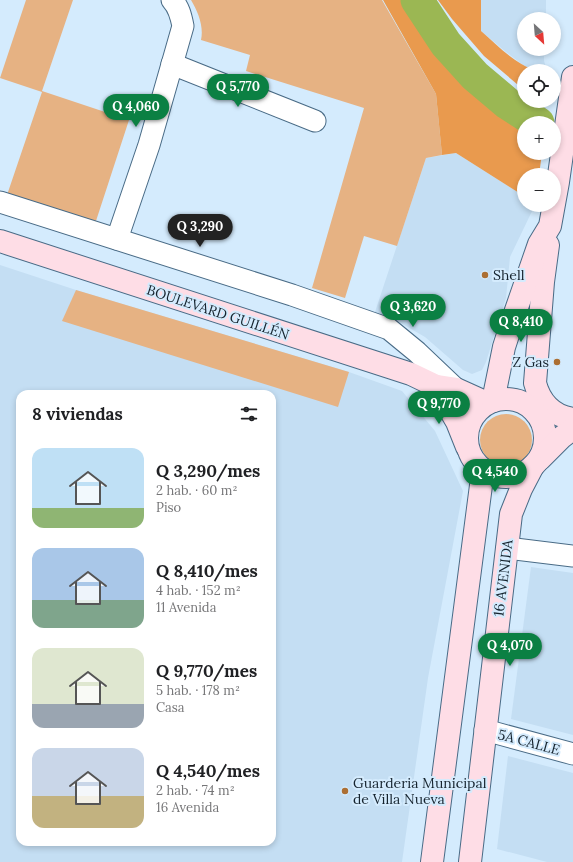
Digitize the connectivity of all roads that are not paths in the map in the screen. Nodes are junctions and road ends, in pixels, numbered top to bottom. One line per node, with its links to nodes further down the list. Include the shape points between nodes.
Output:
1 (172, 0): 2 (street, via 183,26)
2 (172, 64): 4 (street); 7 (street, via 149,145)
3 (573, 77): 6 (main road)
4 (315, 121)
5 (0, 202): 7 (street)
6 (550, 226): 12 (main road, via 539,244 520,297); 13 (main road, via 535,383 543,401 550,408)
7 (117, 239): 9 (street, via 389,329)
8 (0, 241): 10 (main road, BOULEVARD GUILLÉN)
9 (417, 352): 10 (street, via 417,361); 11 (street)
10 (411, 374): 11 (main road, BOULEVARD GUILLÉN)
11 (446, 388): 12 (main road, BOULEVARD GUILLÉN); 15 (main road)
12 (490, 402): 15 (main road, via 477,412 470,423 467,436); 16 (main road, via 505,398 516,399 536,412 542,421 546,440)
13 (573, 419)
14 (573, 429): 16 (main road)
15 (469, 450): 17 (main road, via 474,461)
16 (537, 462): 17 (main road, via 525,472 514,476 503,477); 18 (main road, 16 AVENIDA, via 521,489 511,514)
17 (483, 470): 22 (main road)
18 (507, 548): 19 (street); 20 (main road, 16 AVENIDA)
19 (573, 556)
20 (485, 730): 21 (street, 5A CALLE); 23 (main road, 16 AVENIDA)
21 (573, 754)
22 (432, 862)
23 (470, 862)

